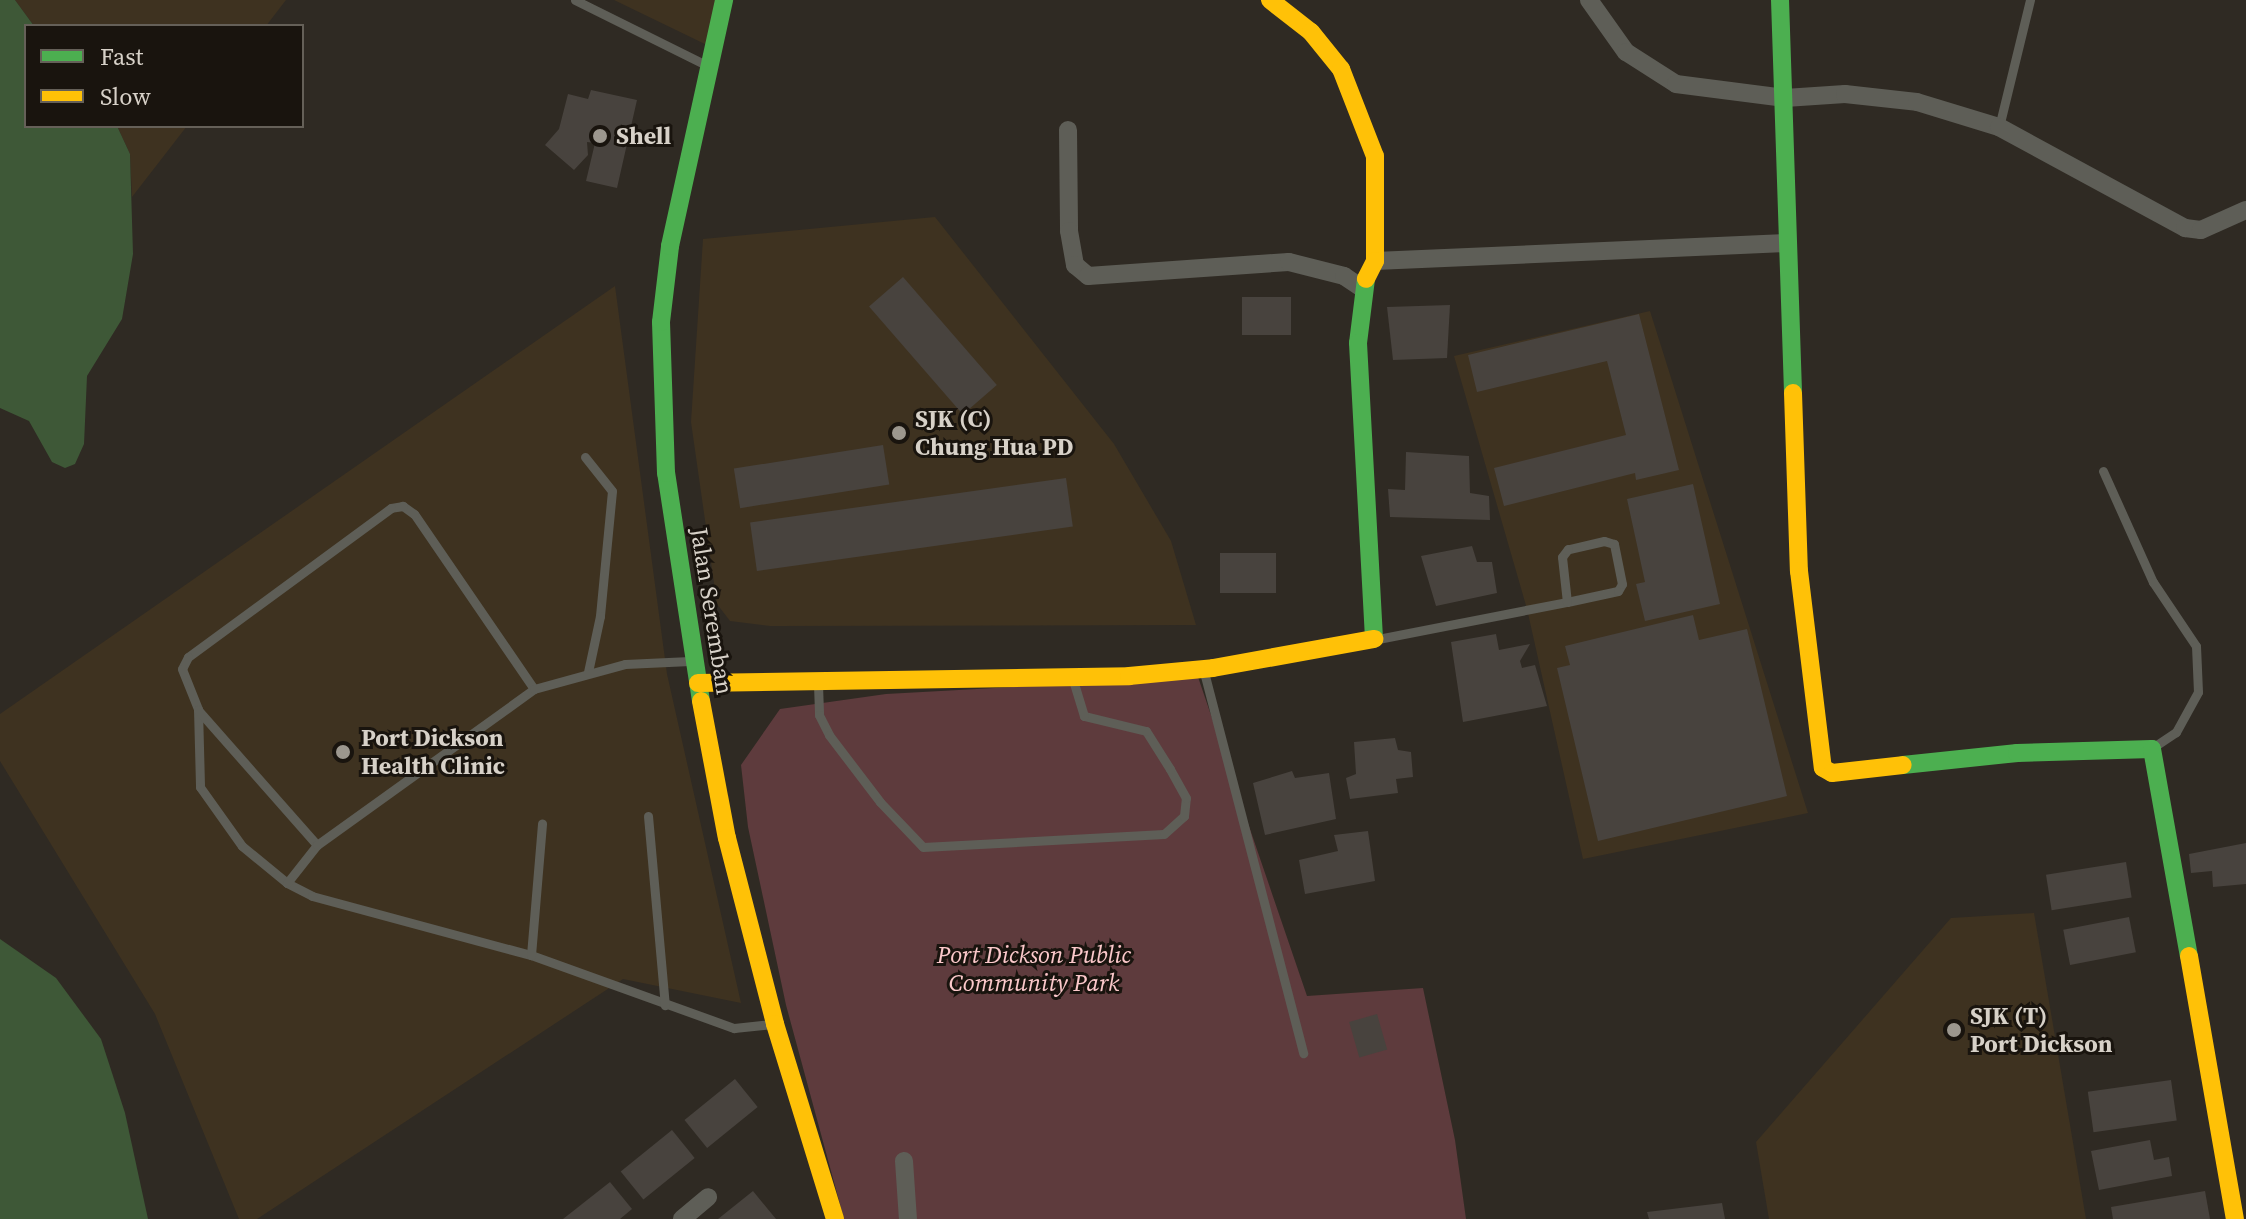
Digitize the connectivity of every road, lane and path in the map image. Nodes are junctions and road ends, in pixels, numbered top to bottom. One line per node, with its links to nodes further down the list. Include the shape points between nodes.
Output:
1 (575, 0): 7 (lane)
2 (724, 0): 7 (street, Jalan Seremban)
3 (1270, 0): 13 (street, via 1311,32 1341,69 1375,156)
4 (1589, 0): 8 (street, via 1626,52 1676,84)
5 (1780, 0): 8 (street)
6 (2030, 0): 9 (lane)
7 (707, 66): 19 (street, Jalan Seremban, via 680,188 661,322 666,473)
8 (1785, 98): 9 (street, via 1845,94 1917,102); 12 (street)
9 (1999, 127): 11 (street, via 2185,228 2201,230)
10 (1068, 130): 14 (street, via 1069,231 1075,265 1088,276 1289,262 1344,276)
11 (2246, 210)
12 (1785, 243): 13 (street); 27 (street, via 1799,571 1823,768 1832,773 2017,753)
13 (1375, 261): 14 (street)
14 (1362, 288): 18 (street, via 1358,343)
15 (585, 457): 21 (lane, via 612,491 600,616)
16 (2103, 471): 27 (lane, via 2153,582 2196,646 2198,692 2176,732)
17 (1567, 602): 17 (lane, via 1562,557 1568,549 1604,541 1614,544 1622,584 1618,591); 18 (lane)
18 (1375, 639): 20 (street)
19 (693, 661): 21 (lane); 24 (street, Jalan Seremban)
20 (1203, 669): 22 (street); 35 (lane)
21 (588, 672): 25 (lane)
22 (1072, 677): 23 (street); 23 (lane, via 1084,716 1146,731 1170,769 1186,798 1184,816 1164,834 923,847 880,802 829,735 819,715)
23 (818, 682): 24 (street)
24 (698, 683): 34 (street, Jalan Seremban, via 727,838)
25 (534, 689): 26 (lane, via 414,514 398,506 185,660 183,674); 30 (lane)
26 (198, 709): 30 (lane); 31 (lane, via 200,787 242,846)
27 (2152, 749): 41 (street)
28 (648, 816): 33 (lane)
29 (542, 823): 32 (lane)
30 (317, 845): 31 (lane)
31 (287, 883): 32 (lane, via 312,896)
32 (531, 955): 33 (lane)
33 (665, 1005): 34 (lane, via 734,1028)
34 (775, 1024): 39 (street, Jalan Seremban)
35 (1303, 1053)
36 (904, 1161): 40 (street)
37 (708, 1197): 38 (street)
38 (682, 1219)
39 (835, 1219)
40 (908, 1219)
41 (2235, 1219)

